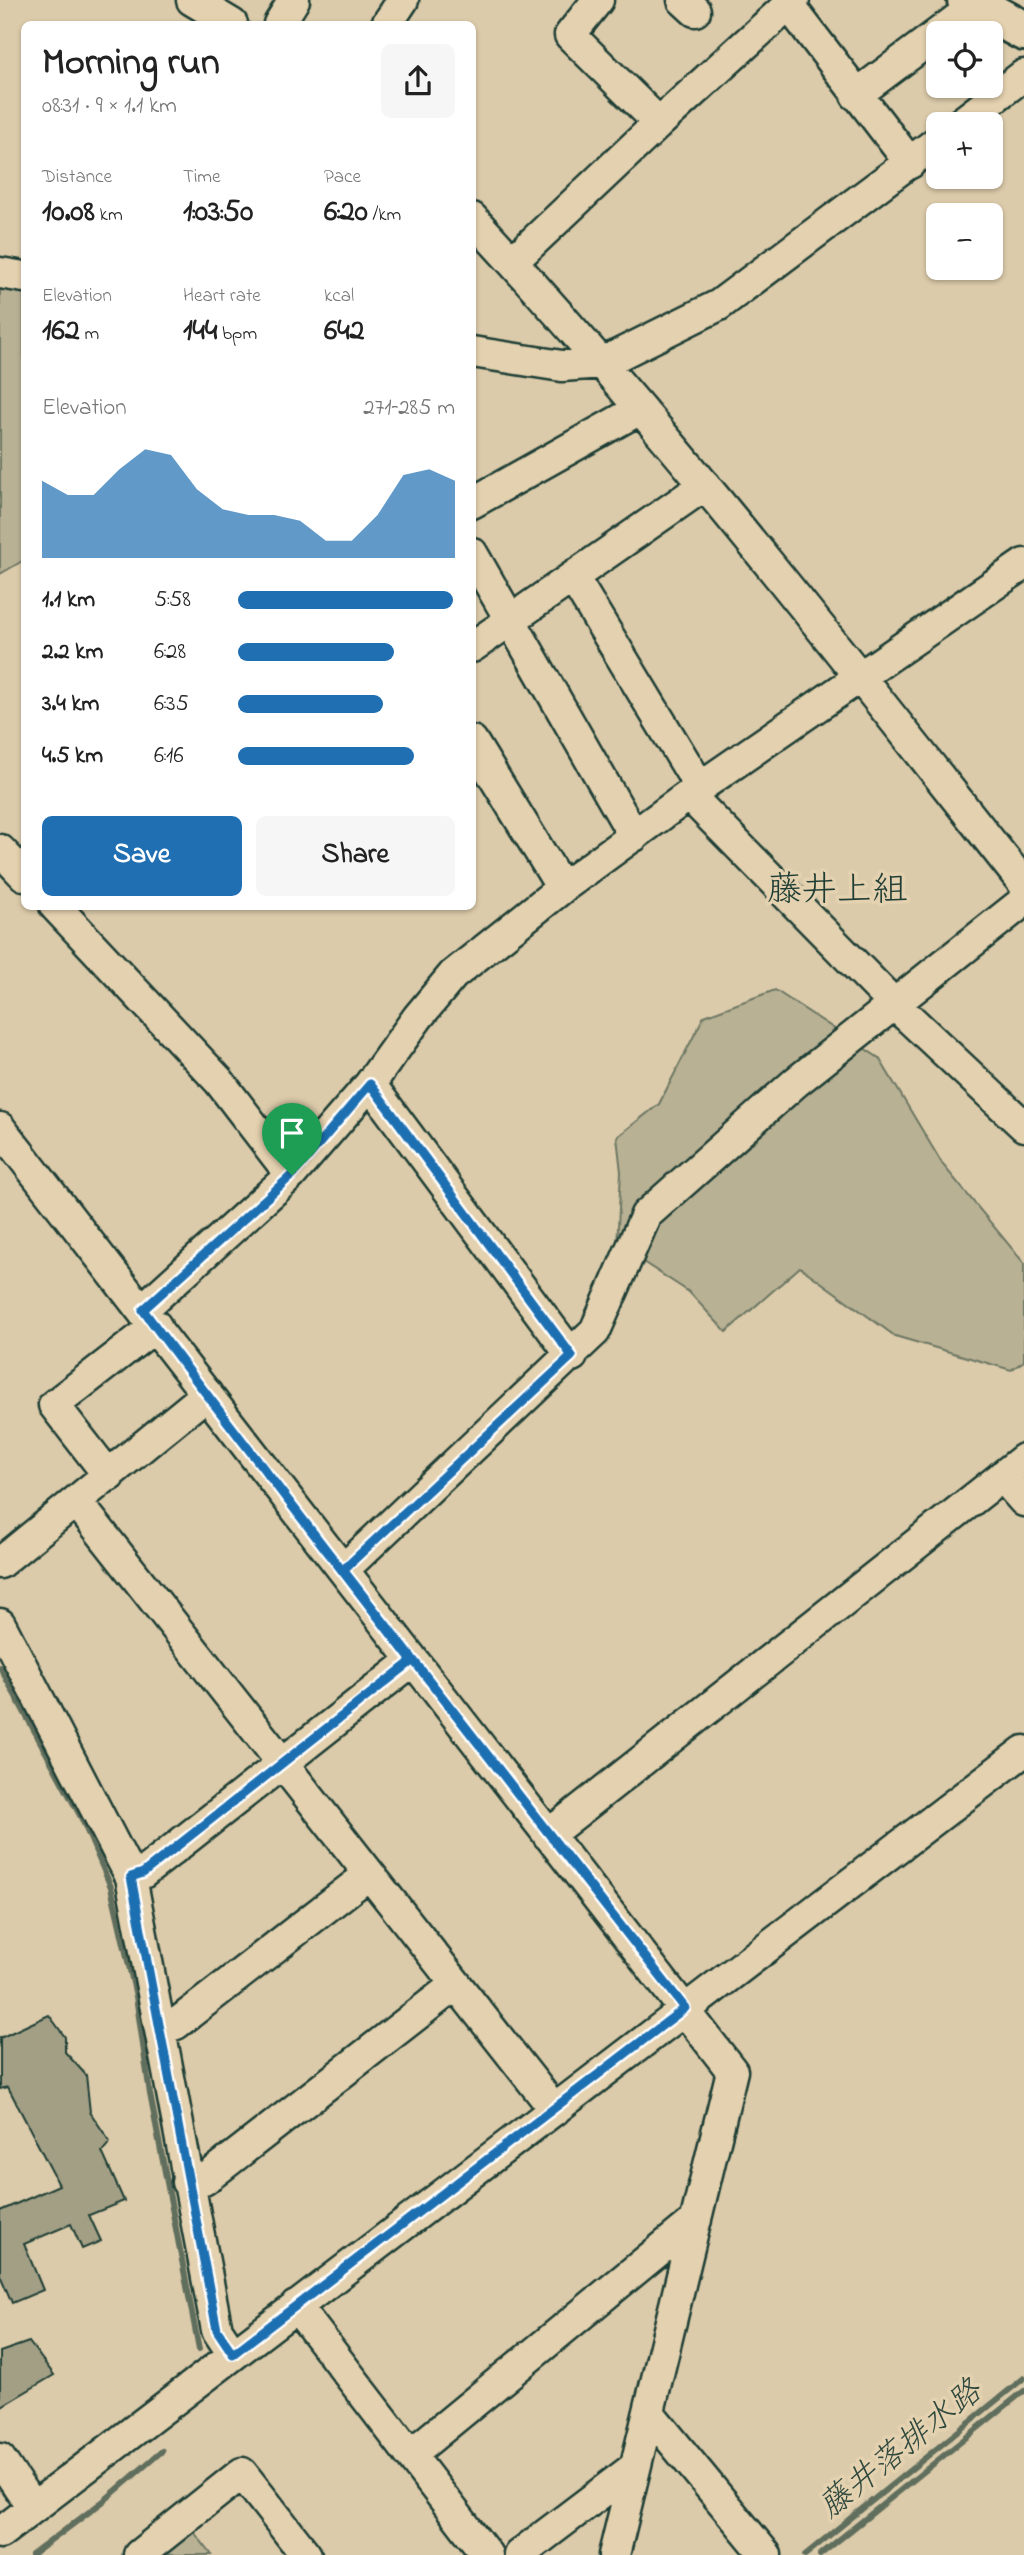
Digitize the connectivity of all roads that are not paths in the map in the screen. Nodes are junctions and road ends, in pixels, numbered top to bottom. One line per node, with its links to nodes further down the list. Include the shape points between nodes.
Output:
1 (192, 0): 7 (street)
2 (294, 0): 8 (street)
3 (403, 0): 9 (street)
4 (598, 0): 14 (street, via 570,34)
5 (969, 1): 10 (main road); 12 (street, via 964,14)
6 (792, 2): 12 (street); 14 (street)
7 (227, 21)
8 (281, 21)
9 (389, 21)
10 (1024, 31)
11 (1024, 75): 13 (street)
12 (856, 95): 16 (street)
13 (976, 112)
14 (659, 123): 18 (street)
15 (926, 150): 16 (street)
16 (910, 163): 22 (street, via 719,305)
17 (476, 222): 18 (street)
18 (513, 262): 22 (street)
19 (0, 273): 20 (street)
20 (21, 276)
21 (476, 353): 22 (street, via 562,366)
22 (602, 363): 23 (street)
23 (640, 409): 24 (street); 25 (street)
24 (705, 485): 28 (street); 31 (street)
25 (476, 501)
26 (476, 560): 29 (street)
27 (1024, 565): 31 (street)
28 (573, 577): 29 (street); 33 (street)
29 (509, 622): 30 (street); 34 (street)
30 (476, 644)
31 (860, 676): 33 (street); 37 (street)
32 (476, 747): 38 (street)
33 (695, 791): 34 (street); 41 (street)
34 (634, 836): 38 (street)
35 (0, 850): 36 (street)
36 (21, 872)
37 (1024, 884)
38 (562, 888): 42 (street, via 453,975)
39 (1024, 901): 41 (street)
40 (59, 910): 45 (street, via 219,1081)
41 (894, 1004): 43 (street); 47 (street, via 796,1082 646,1215 595,1331)
42 (370, 1084): 45 (street); 47 (street)
43 (1024, 1126)
44 (0, 1128): 46 (street)
45 (292, 1175): 46 (street)
46 (149, 1318): 48 (street); 50 (street, via 54,1405)
47 (572, 1356): 54 (street)
48 (207, 1394): 50 (street); 54 (street)
49 (1013, 1468): 51 (street); 59 (street)
50 (109, 1476): 52 (street)
51 (1024, 1501)
52 (77, 1502): 53 (street); 58 (street)
53 (0, 1563)
54 (343, 1570): 56 (street)
55 (0, 1624): 61 (street)
56 (412, 1661): 58 (street); 59 (street)
57 (1024, 1751): 63 (street)
58 (283, 1763): 60 (street); 61 (street, via 143,1873)
59 (548, 1835): 63 (street)
60 (369, 1875): 62 (street); 64 (street, via 176,2024)
61 (131, 1877): 64 (street)
62 (455, 1985): 65 (street); 66 (street, via 204,2180)
63 (685, 2008): 65 (street); 67 (street, via 732,2071)
64 (161, 2029): 66 (street)
65 (555, 2110): 68 (street)
66 (187, 2182): 69 (street, via 217,2330)
67 (696, 2220): 70 (street); 71 (street)
68 (296, 2306): 69 (street); 71 (street)
69 (233, 2354): 74 (street)
70 (649, 2413): 73 (street); 81 (street)
71 (410, 2455): 78 (street)
72 (0, 2459): 74 (street)
73 (635, 2467): 79 (street); 80 (street)
74 (33, 2508): 75 (street)
75 (0, 2533)
76 (139, 2555): 77 (street, via 242,2473)
77 (306, 2555)
78 (487, 2555)
79 (519, 2555)
80 (614, 2555)
81 (766, 2555)

